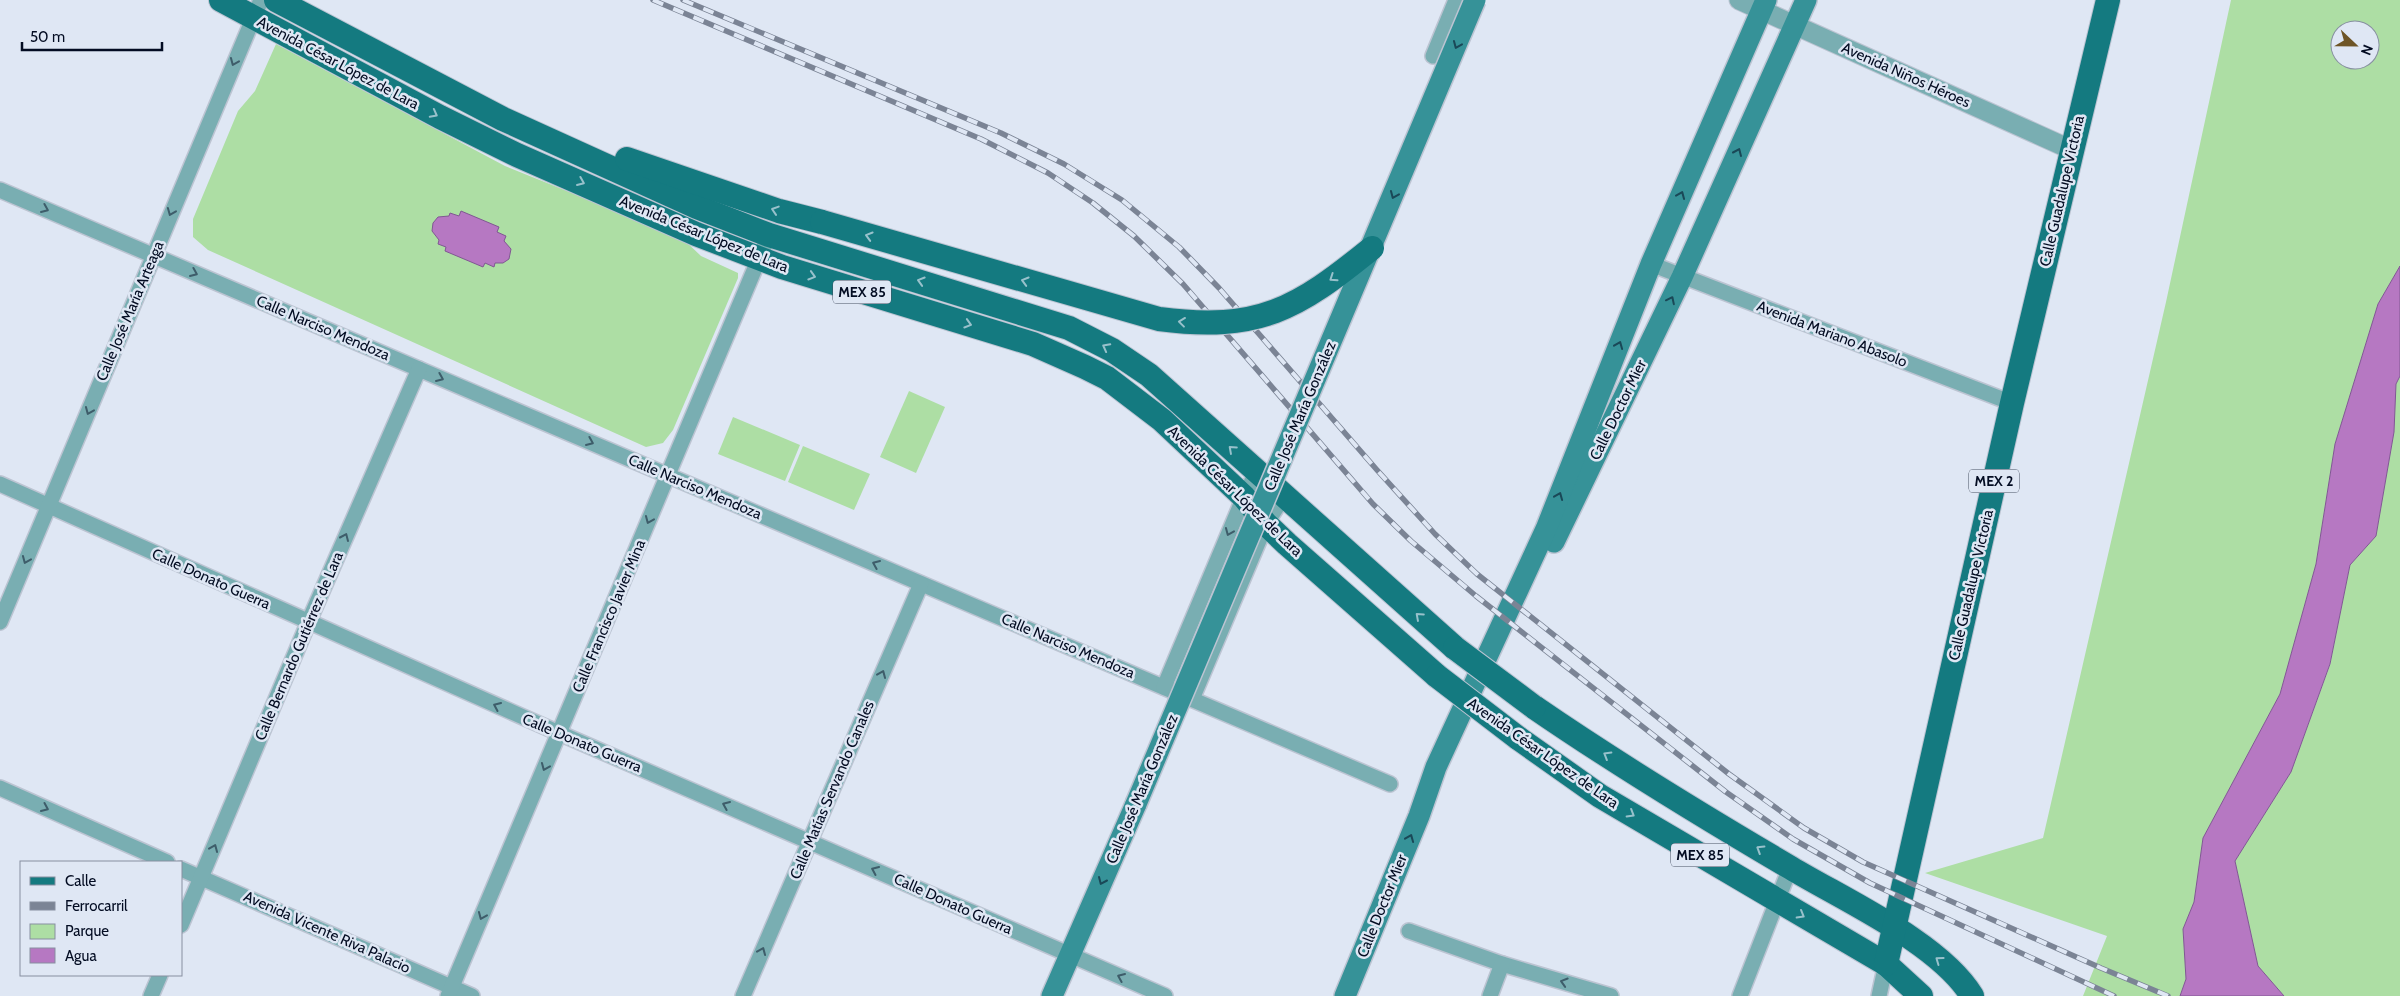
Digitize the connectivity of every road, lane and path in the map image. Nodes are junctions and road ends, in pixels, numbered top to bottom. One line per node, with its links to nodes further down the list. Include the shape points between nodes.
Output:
1 (221, 0): 9 (main road, Avenida César López de Lara / MEX 85)
2 (276, 0): 12 (main road, Avenida César López de Lara / MEX 85)
3 (1456, 0): 11 (street)
4 (1475, 0): 16 (main road, Calle José María González, one-way to 16, bridge)
5 (1740, 0): 8 (street, Avenida Niños Héroes)
6 (1806, 0): 10 (main road, Calle Doctor Mier)
7 (2108, 0): 13 (main road, Calle Guadalupe Victoria / MEX 2)
8 (1764, 5): 10 (street, Avenida Niños Héroes); 19 (main road, Calle Doctor Mier, one-way to 8)
9 (257, 9): 17 (street, Calle José María Arteaga, one-way to 17); 18 (main road, Avenida César López de Lara / MEX 85, one-way to 18, via 440,117 517,155)
10 (1796, 25): 13 (street, Avenida Niños Héroes); 20 (main road, Calle Doctor Mier, one-way to 10)
11 (1433, 56)
12 (534, 134): 15 (main road, Avenida César López de Lara / MEX 85); 16 (main road, one-way to 12, bridge, via 1294,305 1250,320 1192,324 1159,319 779,211 564,135)
13 (2072, 150): 24 (main road, Calle Guadalupe Victoria / MEX 2)
14 (0, 190): 17 (street, Calle Narciso Mendoza, one-way to 17)
15 (769, 236): 18 (street, Calle Francisco Javier Mina); 21 (main road, Avenida César López de Lara / MEX 85, one-way to 15)
16 (1372, 248): 50 (main road, Calle José María González, one-way to 50, bridge)
17 (154, 256): 23 (street, Calle Narciso Mendoza, one-way to 23); 30 (street, Calle José María Arteaga, one-way to 30)
18 (759, 259): 22 (main road, Avenida César López de Lara / MEX 85, one-way to 22, via 1033,344); 26 (street, Calle Francisco Javier Mina)
19 (1652, 264): 20 (street, Avenida Mariano Abasolo); 40 (main road, Calle Doctor Mier, one-way to 19, via 1436,767 1546,529)
20 (1682, 276): 24 (street, Avenida Mariano Abasolo); 40 (main road, Calle Doctor Mier, one-way to 20, via 1445,770)
21 (1069, 328): 22 (main road); 25 (main road, Avenida César López de Lara / MEX 85, one-way to 21, via 1149,375 1112,350)
22 (1058, 355): 29 (main road, Avenida César López de Lara / MEX 85, via 1107,378 1162,420)
23 (419, 369): 26 (street, Calle Narciso Mendoza, one-way to 26); 33 (street, Calle Bernardo Gutiérrez de Lara, one-way to 23)
24 (2012, 403): 48 (main road, Calle Guadalupe Victoria / MEX 2)
25 (1257, 472): 28 (main road, Avenida César López de Lara / MEX 85); 29 (street)
26 (668, 476): 32 (street, Calle Narciso Mendoza, one-way to 26); 37 (street, Calle Francisco Javier Mina, one-way to 37)
27 (0, 484): 30 (street, Calle Donato Guerra)
28 (1284, 496): 31 (street); 43 (main road, Avenida César López de Lara / MEX 85, one-way to 28, bridge, via 1534,707 1455,648)
29 (1244, 497): 31 (main road, Avenida César López de Lara / MEX 85); 35 (street, one-way to 35)
30 (49, 505): 33 (street, Calle Donato Guerra); 34 (street, Calle José María Arteaga, one-way to 34)
31 (1266, 524): 36 (street); 46 (main road, Avenida César López de Lara / MEX 85, one-way to 46, bridge, via 1437,676 1518,738 1600,796)
32 (921, 584): 35 (street, Calle Narciso Mendoza); 41 (street, Calle Matías Servando Canales, one-way to 32)
33 (309, 621): 37 (street, Calle Donato Guerra, one-way to 33); 45 (street, Calle Bernardo Gutiérrez de Lara, one-way to 33)
34 (0, 622)
35 (1164, 687): 36 (street, Calle Narciso Mendoza)
36 (1192, 699): 38 (street, Calle Narciso Mendoza)
37 (559, 733): 41 (street, Calle Donato Guerra, one-way to 37); 54 (street, Calle Francisco Javier Mina, one-way to 54)
38 (1390, 784)
39 (0, 788): 42 (street, one-way to 42)
40 (1419, 816): 60 (main road, Calle Doctor Mier, one-way to 40)
41 (810, 841): 50 (street, Calle Donato Guerra, one-way to 41); 57 (street, Calle Matías Servando Canales, one-way to 41)
42 (165, 861)
43 (1790, 868): 46 (street); 48 (main road, Avenida César López de Lara / MEX 85)
44 (182, 869): 45 (street, Avenida Vicente Riva Palacio)
45 (201, 878): 47 (street, Calle Bernardo Gutiérrez de Lara); 54 (street, Avenida Vicente Riva Palacio)
46 (1777, 901): 52 (main road, Avenida César López de Lara / MEX 85, one-way to 52); 63 (street)
47 (182, 923)
48 (1893, 927): 52 (main road, Calle Guadalupe Victoria / MEX 2); 66 (main road, MEX 85, one-way to 48, via 1950,968)
49 (1409, 931): 51 (street)
50 (1069, 955): 58 (main road, Calle José María González); 59 (street, Calle Donato Guerra, one-way to 50)
51 (1502, 964): 61 (street); 62 (street, one-way to 51)
52 (1886, 964): 64 (street, Calle Guadalupe Victoria); 65 (main road, MEX 85)
53 (160, 976): 55 (street)
54 (450, 992): 56 (street, Avenida Vicente Riva Palacio)
55 (151, 996)
56 (472, 996)
57 (743, 996)
58 (1052, 996)
59 (1165, 996)
60 (1345, 996)
61 (1490, 996)
62 (1611, 996)
63 (1740, 996)
64 (1879, 996)
65 (1921, 996)
66 (1972, 996)

